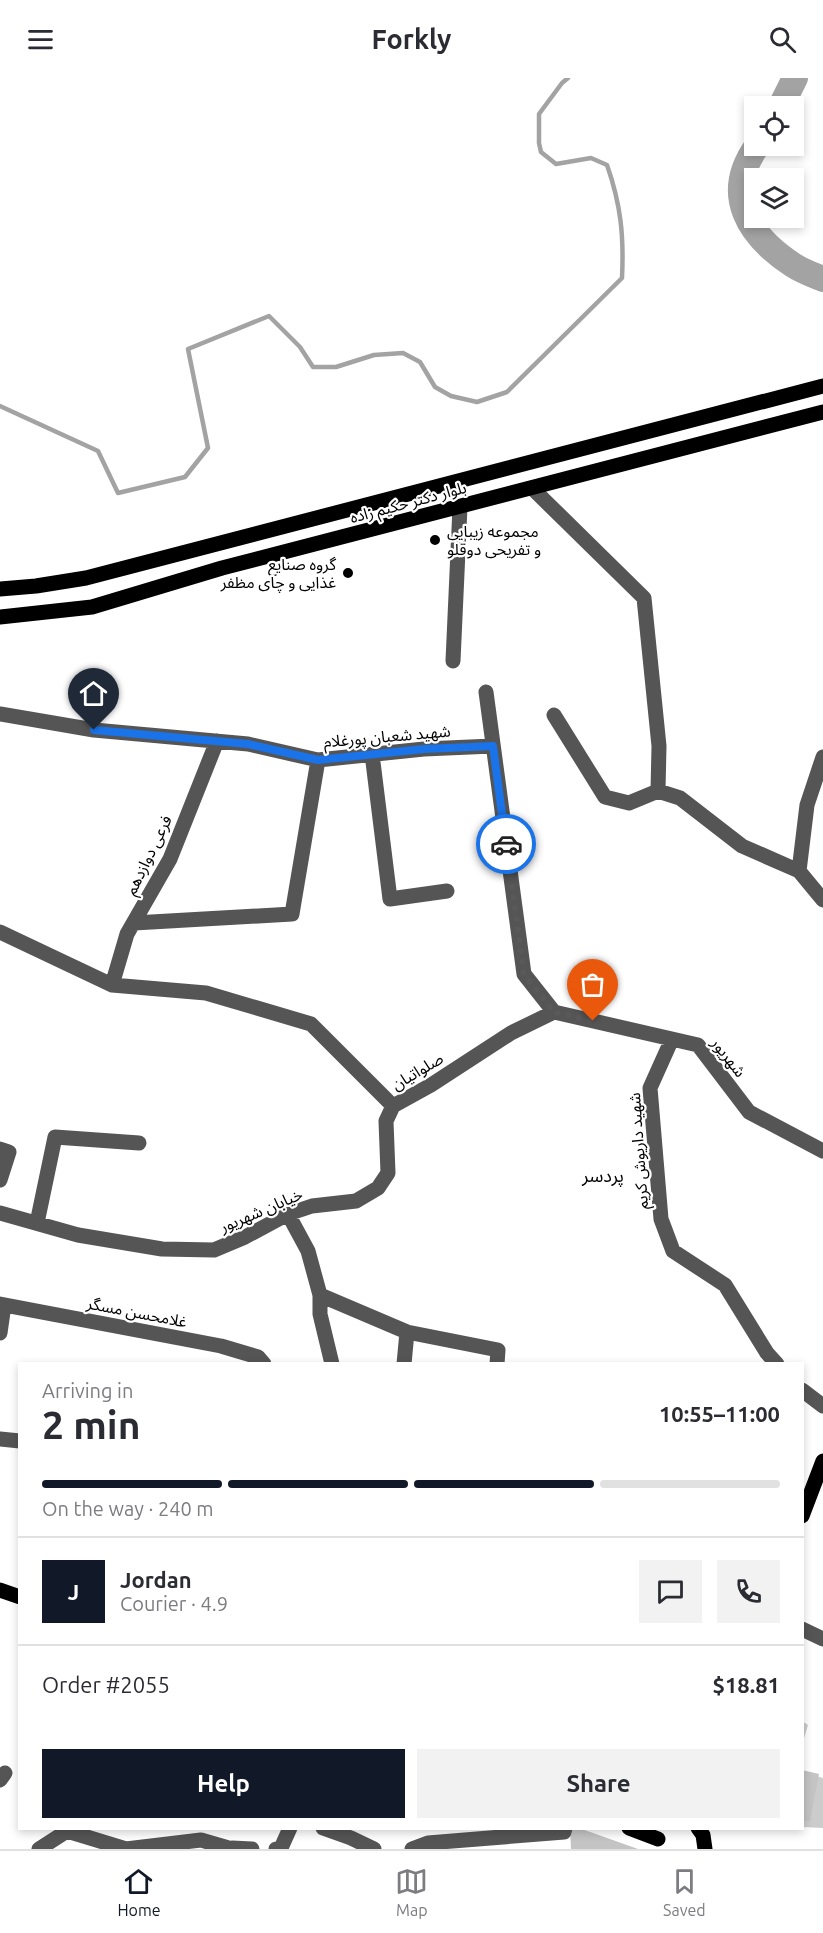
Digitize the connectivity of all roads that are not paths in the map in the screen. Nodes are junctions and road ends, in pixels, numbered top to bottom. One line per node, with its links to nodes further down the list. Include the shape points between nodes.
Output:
1 (823, 386): 3 (main road, بلوار دکتر حکیم زاده)
2 (823, 412): 4 (main road, بلوار دکتر حکیم زاده)
3 (454, 481): 5 (main road); 6 (main road, بلوار دکتر حکیم زاده)
4 (532, 488): 5 (main road, بلوار دکتر حکیم زاده); 19 (street, via 644,598 659,746)
5 (460, 507): 7 (main road, بلوار دکتر حکیم زاده); 10 (street)
6 (232, 540): 7 (main road); 8 (main road, بلوار دکتر حکیم زاده, via 86,578)
7 (237, 565): 9 (main road, بلوار دکتر حکیم زاده, via 92,607)
8 (0, 589)
9 (0, 617)
10 (453, 661)
11 (486, 692): 15 (street)
12 (0, 714): 14 (street, شهید شعبان پورغلام, via 94,730)
13 (554, 715): 19 (street, via 605,797 628,803)
14 (217, 741): 18 (street, شهید شعبان پورغلام); 23 (street, فرعی دوازدهم, via 170,859)
15 (493, 746): 16 (street, شهید شعبان پورغلام); 26 (street, via 524,974)
16 (372, 754): 18 (street, شهید شعبان پورغلام); 21 (street, via 390,899)
17 (823, 757): 20 (street, via 807,805)
18 (318, 760): 23 (street, via 292,914)
19 (658, 791): 20 (street, via 680,798 742,846)
20 (799, 872): 22 (street)
21 (447, 891)
22 (823, 900)
23 (134, 923): 25 (street, فرعی دوازدهم)
24 (0, 932): 25 (street, صلواتیان)
25 (112, 985): 28 (street, صلواتیان, via 206,993 311,1024)
26 (554, 1012): 27 (street, شهریور); 28 (street, صلواتیان, via 511,1033)
27 (672, 1039): 31 (street, شهریور, via 698,1045 749,1112); 44 (street, شهید داریوش کریم, via 650,1088 661,1219 673,1251 725,1285)
28 (393, 1106): 34 (street, خیابان شهریور, via 386,1121 388,1173 378,1188 356,1201 312,1206)
29 (139, 1143): 35 (street, via 55,1137)
30 (0, 1149): 32 (street, via 9,1152)
31 (823, 1151)
32 (0, 1180)
33 (0, 1213): 35 (street, خیابان شهریور)
34 (288, 1214): 35 (street, خیابان شهریور, via 214,1250 162,1249 78,1235); 36 (street, via 308,1251)
35 (37, 1223)
36 (320, 1295): 38 (street); 41 (street, via 320,1314)
37 (2, 1305): 39 (street); 40 (street, غلامحسن مسگر, via 221,1346 258,1357)
38 (406, 1332): 42 (street); 43 (street, via 498,1350)
39 (0, 1333)
40 (262, 1362)
41 (332, 1362)
42 (404, 1362)
43 (497, 1362)
44 (775, 1362)
45 (804, 1392): 46 (street)
46 (823, 1407)
47 (0, 1439): 48 (street)
48 (18, 1441)
49 (823, 1461): 50 (main road)
50 (804, 1511)
51 (0, 1590): 52 (main road)
52 (18, 1596)
53 (804, 1630): 54 (street)
54 (823, 1639)
55 (67, 1830): 63 (street); 64 (street)
56 (289, 1830): 66 (street, via 281,1848)
57 (329, 1830): 67 (street)
58 (564, 1830): 68 (street)
59 (634, 1830): 61 (main road)
60 (699, 1830): 69 (main road)
61 (659, 1839)
62 (232, 1848): 64 (street, via 201,1840); 65 (street)
63 (39, 1849)
64 (126, 1849)
65 (252, 1849)
66 (276, 1849)
67 (374, 1849)
68 (412, 1849)
69 (705, 1849)

